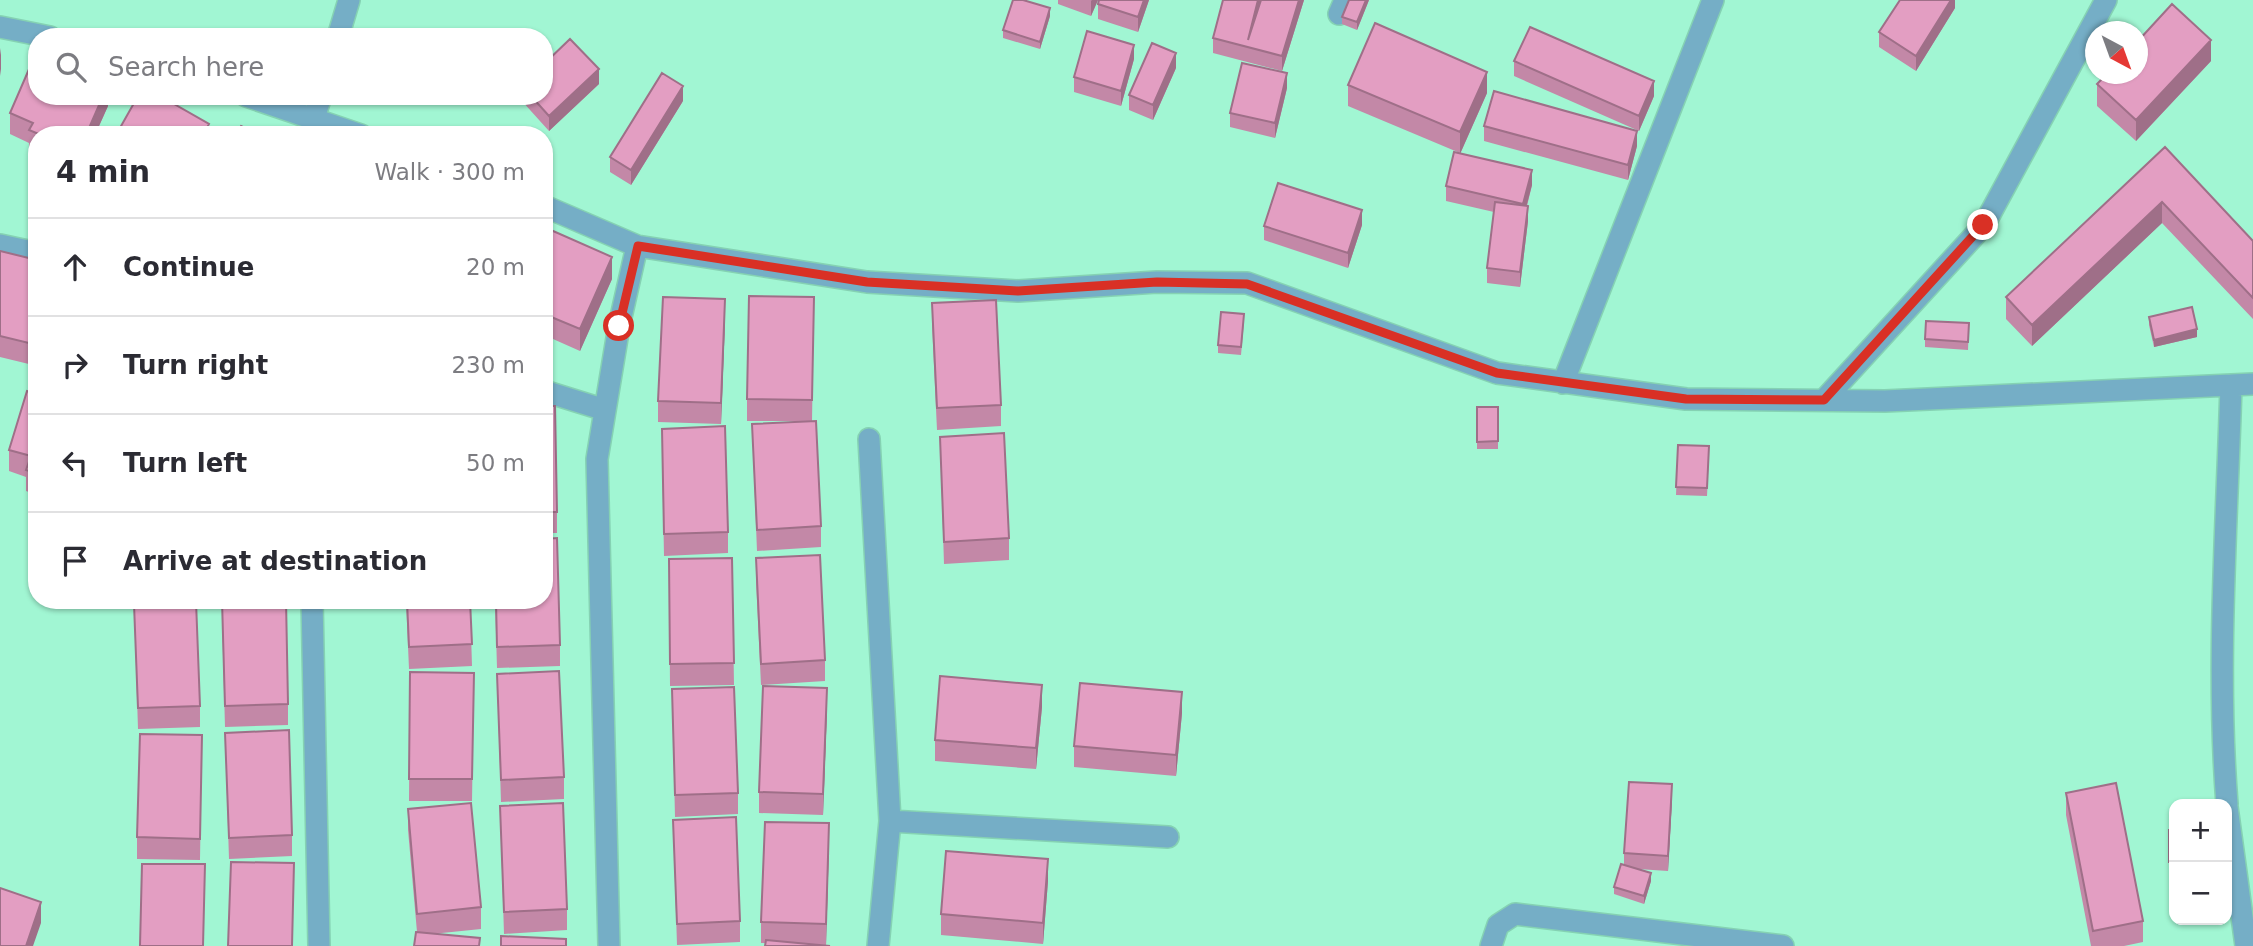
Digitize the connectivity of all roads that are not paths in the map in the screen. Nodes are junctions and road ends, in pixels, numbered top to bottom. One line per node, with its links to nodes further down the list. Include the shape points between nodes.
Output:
1 (349, 0): 5 (street)
2 (1713, 0): 15 (street)
3 (2106, 0): 19 (street, via 1983,225)
4 (0, 27): 6 (street)
5 (341, 28)
6 (28, 33)
7 (274, 105): 9 (street)
8 (318, 105): 9 (street)
9 (314, 118): 10 (street)
10 (336, 126)
11 (553, 210): 13 (street)
12 (0, 245): 14 (street)
13 (638, 246): 15 (street, via 894,284 1018,291 1157,282 1247,284 1497,373); 20 (street)
14 (28, 251)
15 (1563, 383): 19 (street, via 1686,399)
16 (2253, 384): 17 (street)
17 (2231, 385): 19 (street); 23 (street, via 2222,687)
18 (553, 394): 20 (street)
19 (1824, 400)
20 (605, 410): 28 (street, via 597,459)
21 (869, 439): 24 (street)
22 (312, 609): 27 (street)
23 (2227, 799)
24 (890, 821): 25 (street); 29 (street)
25 (1168, 837)
26 (2232, 843): 32 (street)
27 (320, 946)
28 (609, 946)
29 (878, 946)
30 (1490, 946): 31 (street, via 1498,925 1515,914 1534,914)
31 (1783, 946)
32 (2246, 946)

